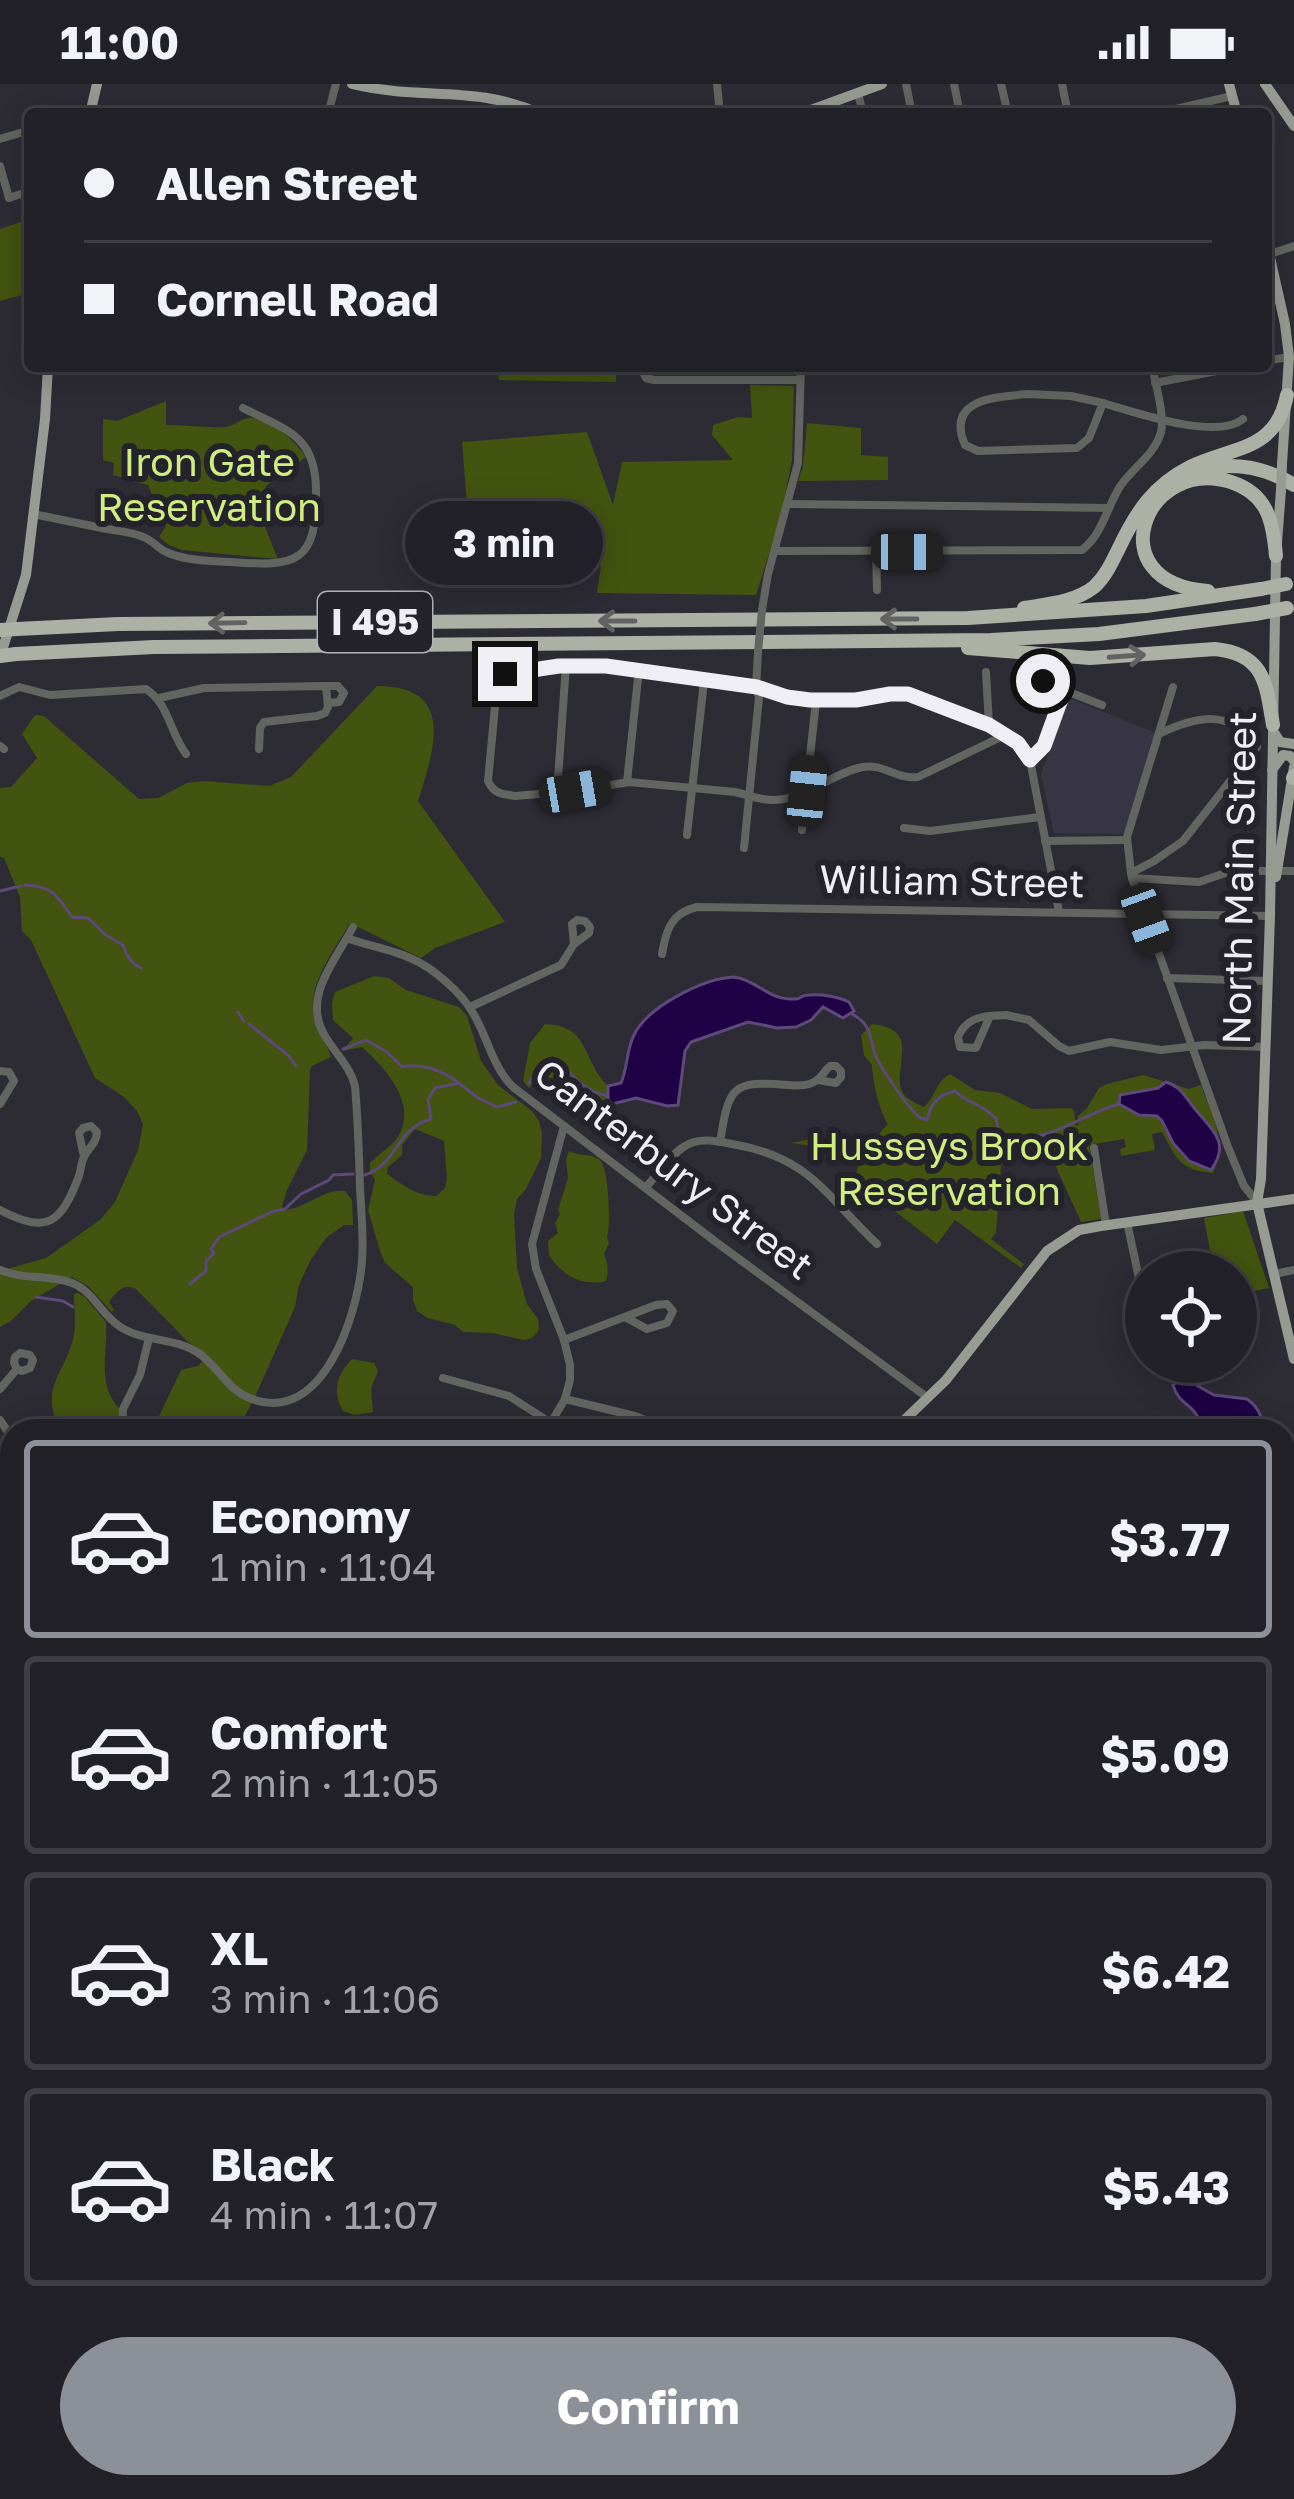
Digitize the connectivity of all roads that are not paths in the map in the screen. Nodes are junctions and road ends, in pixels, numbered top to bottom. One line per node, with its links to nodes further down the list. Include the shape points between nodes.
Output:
1 (352, 84): 6 (main road, via 478,89)
2 (882, 84): 5 (main road)
3 (1265, 84): 10 (main road)
4 (1231, 90): 9 (street)
5 (858, 93): 7 (main road); 8 (street)
6 (531, 108)
7 (817, 108)
8 (862, 108)
9 (1173, 108)
10 (1294, 126)
11 (0, 166): 13 (street)
12 (24, 193): 13 (street)
13 (10, 198): 14 (street)
14 (13, 211)
15 (1272, 269): 16 (main road)
16 (1278, 290): 17 (main road); 18 (main road)
17 (1294, 296)
18 (1282, 306): 19 (street); 21 (main road)
19 (1272, 308)
20 (1294, 327): 21 (main road)
21 (1289, 357): 22 (street); 30 (main road, North Main Street)
22 (1272, 361)
23 (48, 372): 39 (main road)
24 (643, 372): 28 (street, via 654,380)
25 (800, 372): 28 (street)
26 (1153, 372): 29 (street)
27 (1216, 372): 29 (street)
28 (799, 383): 37 (street, via 800,448)
29 (1155, 387): 33 (street)
30 (1287, 395): 35 (highway, via 1280,420 1262,440); 36 (main road, North Main Street, bridge)
31 (1103, 404): 31 (street, via 1077,448 976,452 961,436 966,411 990,398 1048,394); 33 (street)
32 (243, 408): 39 (street, via 300,438 314,463 313,536 294,560 188,558 147,538)
33 (1162, 419): 34 (street, via 1224,428); 38 (street, via 1157,442)
34 (1243, 419)
35 (1164, 484): 36 (highway, via 1231,465 1265,470); 47 (highway, via 1134,515 1092,589)
36 (1287, 488): 42 (main road, North Main Street)
37 (789, 504): 38 (street); 40 (street)
38 (1109, 508): 41 (street, via 1080,550)
39 (32, 514): 50 (main road)
40 (775, 551): 41 (street); 57 (street, bridge)
41 (876, 551): 44 (street)
42 (1276, 556): 45 (highway, via 1268,509 1240,486 1199,480 1156,502 1142,539 1156,572 1184,588); 66 (main road, North Main Street)
43 (1290, 584): 45 (highway, I 495, bridge)
44 (877, 590)
45 (1237, 592): 47 (highway, I 495)
46 (1291, 608): 49 (highway, I 495, bridge, via 1099,634)
47 (968, 618): 48 (highway, I 495, one-way to 48, bridge)
48 (0, 630)
49 (928, 641): 50 (highway, I 495, via 154,647); 66 (highway, one-way to 66, via 1070,658 1231,651 1263,676)
50 (5, 656)
51 (566, 665): 52 (street); 78 (street); 78 (street, via 505,674 487,773 496,793)
52 (639, 669): 55 (street); 75 (street)
53 (986, 673): 65 (street)
54 (1034, 678): 59 (street)
55 (704, 681): 57 (street); 76 (street)
56 (326, 686): 61 (street, via 204,688); 63 (street); 63 (street, via 344,695)
57 (757, 687): 62 (street); 79 (street)
58 (1173, 687): 67 (street)
59 (1064, 691): 64 (street); 72 (street, via 1044,746)
60 (0, 696): 61 (street, via 19,687 50,695 136,688)
61 (159, 698): 71 (street)
62 (815, 701): 65 (street, via 908,694); 77 (street)
63 (328, 703): 70 (street, via 320,716 264,722)
64 (1102, 705)
65 (989, 725): 68 (street)
66 (1273, 725): 69 (main road, via 1278,740); 74 (main road, North Main Street)
67 (1160, 734): 85 (street); 90 (street, via 1211,718 1257,745 1184,841)
68 (1005, 735): 72 (street); 77 (street, via 918,777 869,766)
69 (1294, 744)
70 (259, 748)
71 (186, 754)
72 (1030, 760): 81 (street)
73 (1294, 771): 74 (main road, via 1284,754); 80 (main road)
74 (1271, 772): 88 (main road, North Main Street)
75 (627, 782): 76 (street); 78 (street)
76 (693, 788): 79 (street); 84 (street)
77 (807, 791): 79 (street, via 771,800); 83 (street)
78 (557, 793)
79 (748, 795): 87 (street)
80 (1292, 796): 88 (main road)
81 (1040, 817): 82 (street); 86 (street)
82 (904, 828)
83 (802, 830)
84 (687, 836)
85 (1125, 840): 86 (street); 90 (street)
86 (1045, 841): 91 (street)
87 (744, 848)
88 (1273, 870): 89 (street); 90 (street, via 1226,871 1199,882); 93 (main road, North Main Street)
89 (1294, 871)
90 (1131, 876): 92 (street)
91 (1060, 912): 92 (street, William Street); 97 (street, William Street, via 697,907 672,921)
92 (1144, 914): 93 (street, William Street); 98 (street)
93 (1270, 916): 99 (main road, North Main Street)
94 (353, 926): 95 (street)
95 (347, 938): 100 (street, Canterbury Street, via 410,957); 123 (street, via 316,1004 356,1092 362,1261 339,1346 309,1390 268,1403 242,1395 195,1351)
96 (574, 944): 100 (street, via 556,968)
97 (662, 954)
98 (1167, 978): 99 (street); 102 (street)
99 (1267, 981): 103 (main road, North Main Street)
100 (470, 1007): 107 (street, Canterbury Street, via 504,1077)
101 (990, 1016): 101 (street, via 967,1023 960,1047 977,1047); 102 (street, via 1029,1020 1069,1052 1110,1042)
102 (1192, 1046): 103 (street); 113 (street)
103 (1265, 1047): 113 (main road, North Main Street)
104 (0, 1071): 106 (street, via 14,1079)
105 (818, 1080): 108 (street, via 739,1088)
106 (0, 1104)
107 (564, 1126): 111 (street, Canterbury Street); 124 (street, via 532,1244)
108 (720, 1142): 111 (street, via 681,1148); 117 (street, via 802,1168)
109 (1094, 1148): 116 (street)
110 (84, 1157): 114 (street, via 66,1206 52,1219 27,1222)
111 (646, 1187): 129 (street, Canterbury Street)
112 (1294, 1199): 113 (main road)
113 (1257, 1203): 115 (main road); 121 (main road, North Main Street)
114 (0, 1210)
115 (1127, 1221): 116 (main road); 118 (street)
116 (1106, 1225): 129 (main road, via 1079,1230 1047,1251)
117 (878, 1244)
118 (1133, 1251)
119 (0, 1270): 123 (street, via 76,1285 119,1326)
120 (1294, 1270): 121 (street)
121 (1274, 1274): 125 (main road, North Main Street)
122 (625, 1317): 122 (street, via 664,1304 673,1314 647,1329); 124 (street)
123 (149, 1338): 131 (street)
124 (564, 1340): 130 (street)
125 (1294, 1359)
126 (17, 1369): 128 (street)
127 (442, 1378): 132 (street, via 509,1396)
128 (0, 1389)
129 (928, 1398): 135 (main road)
130 (565, 1399): 133 (street); 134 (street)
131 (123, 1419)
132 (538, 1419)
133 (553, 1419)
134 (643, 1419)
135 (906, 1419)

